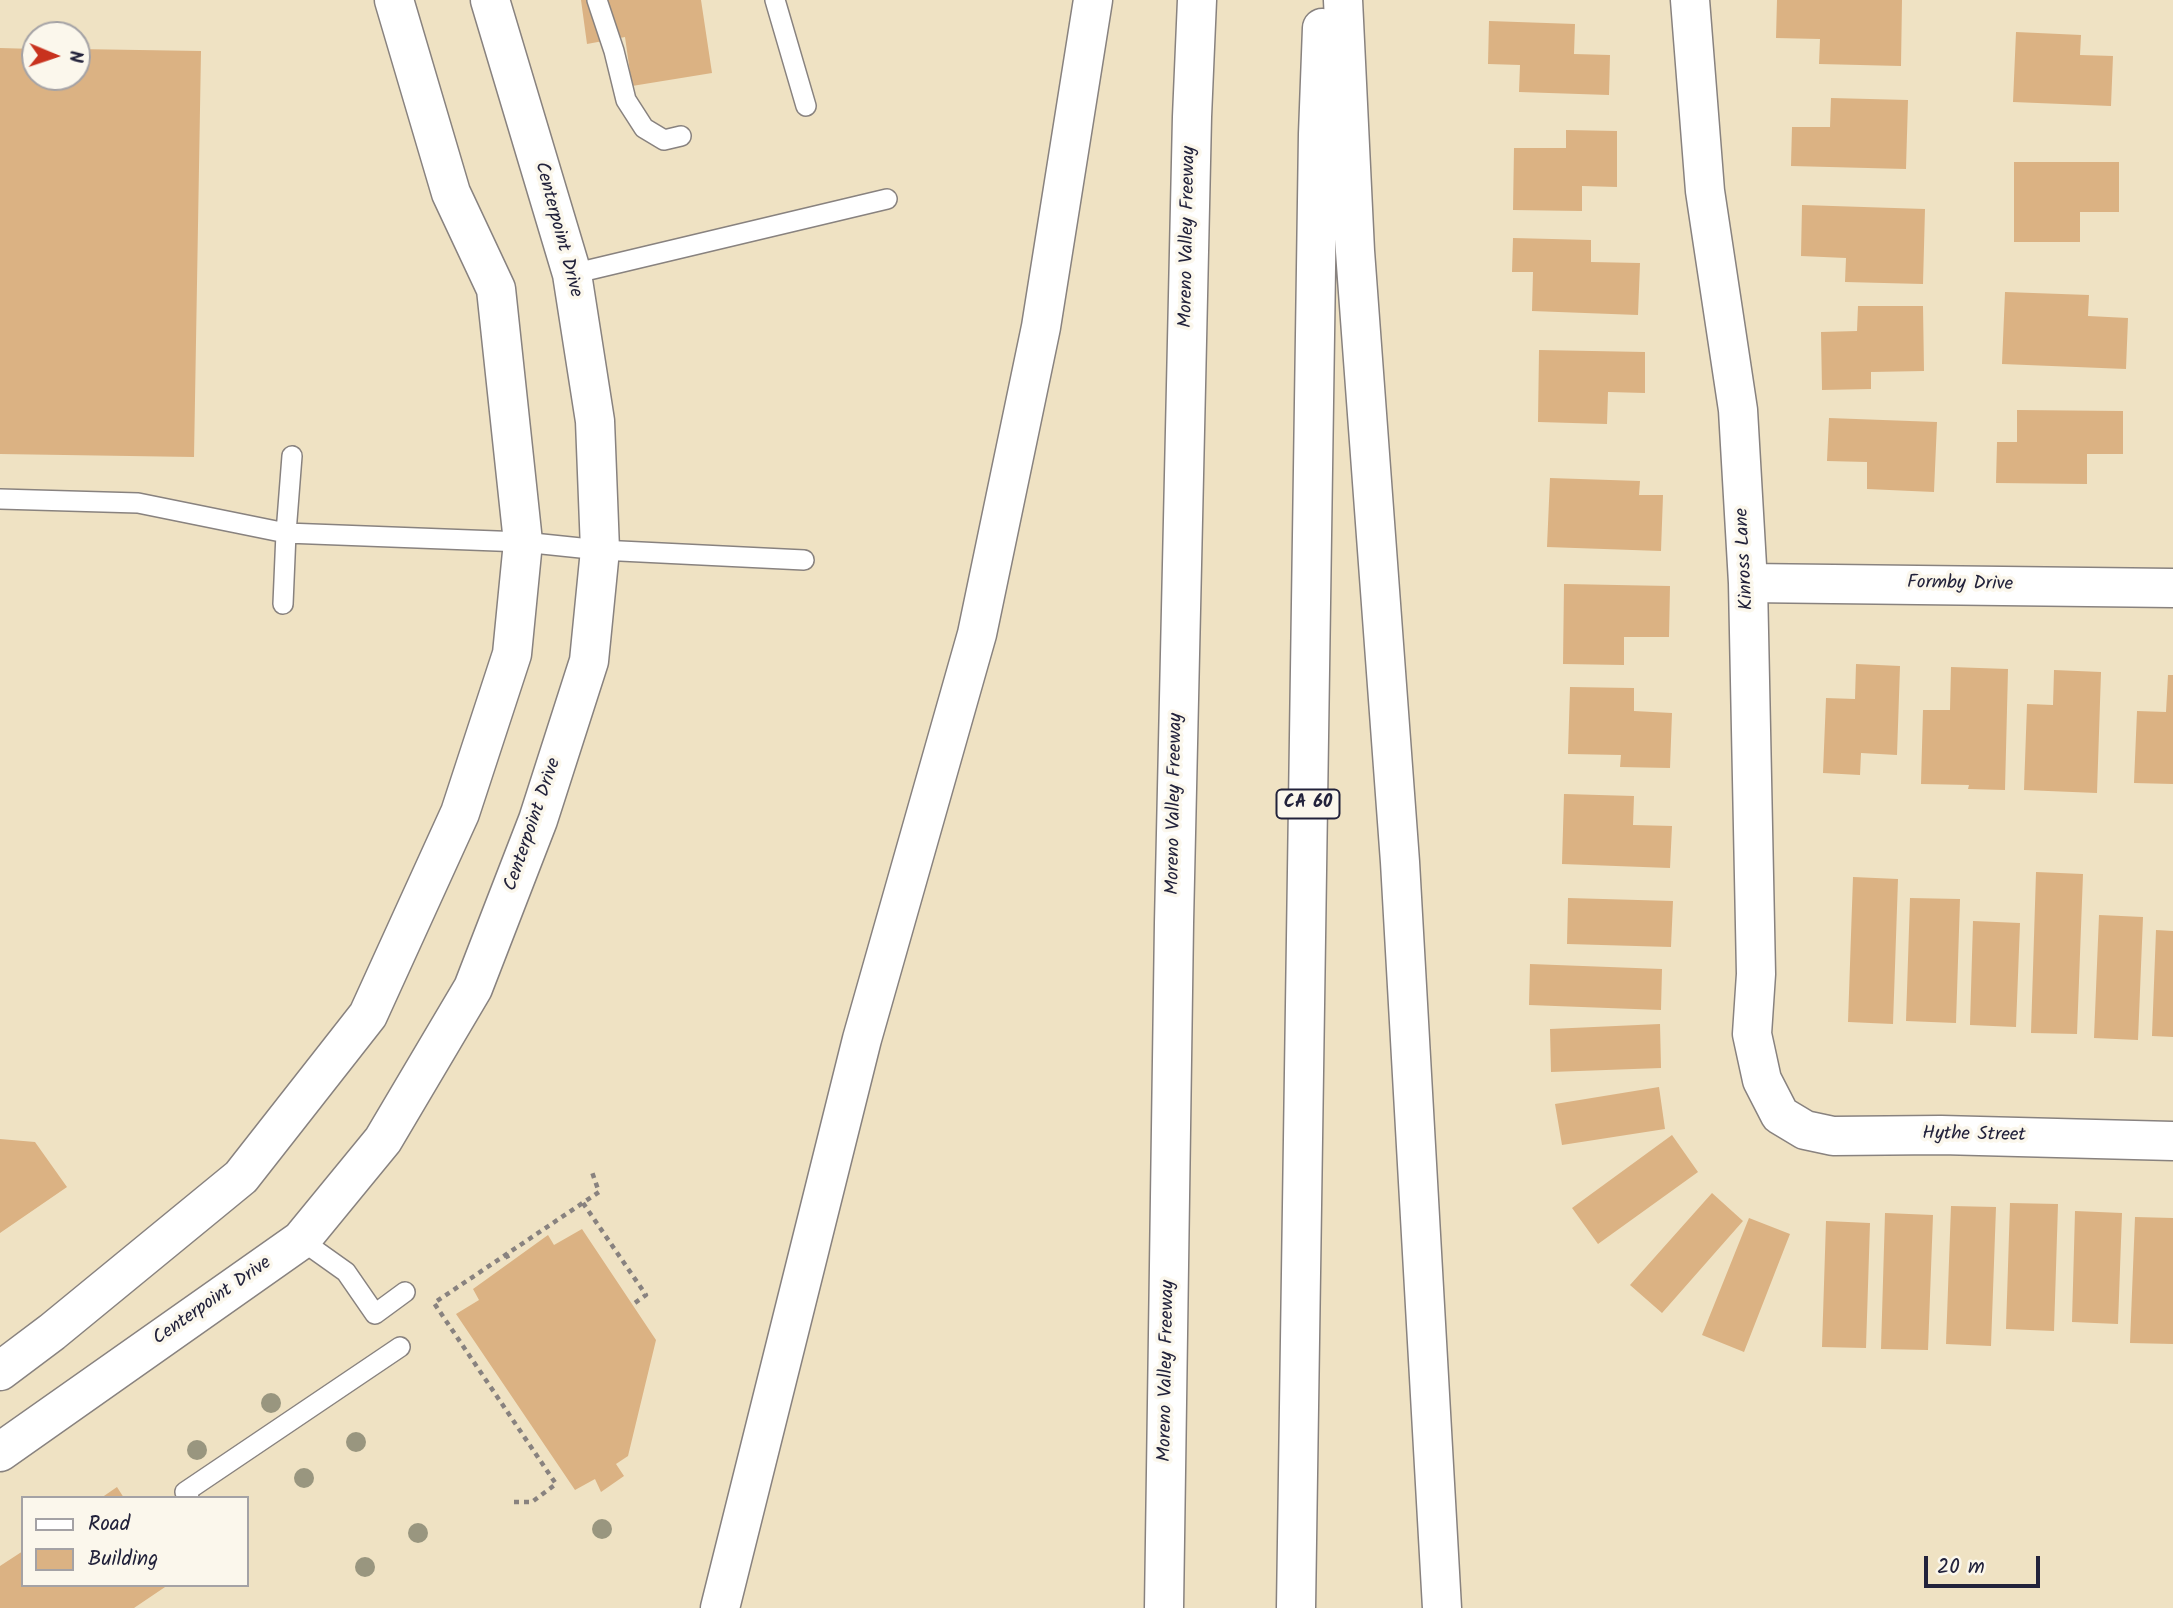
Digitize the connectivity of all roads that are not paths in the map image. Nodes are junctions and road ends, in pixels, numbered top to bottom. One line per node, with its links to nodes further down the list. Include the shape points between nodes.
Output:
1 (394, 0): 17 (main road, via 452,192 496,289)
2 (490, 0): 13 (main road, Centerpoint Drive)
3 (597, 0): 11 (lane, via 626,100 644,128 664,140)
4 (775, 0): 10 (lane)
5 (1093, 0): 31 (main road, via 1041,327 977,634 862,1039)
6 (1197, 0): 32 (main road, Moreno Valley Freeway, via 1174,923)
7 (1323, 0): 33 (main road, CA 60)
8 (1343, 0): 34 (main road, via 1355,251 1401,862)
9 (1689, 0): 20 (main road, Kinross Lane, via 1705,191 1738,410)
10 (806, 106)
11 (681, 136)
12 (887, 199): 13 (lane)
13 (572, 274): 18 (main road, Centerpoint Drive, via 595,421)
14 (292, 456): 16 (lane)
15 (0, 499): 16 (lane, via 138,503)
16 (286, 533): 17 (lane); 22 (lane)
17 (523, 542): 18 (lane); 28 (main road, via 512,654 460,813 369,1015 241,1177)
18 (600, 550): 19 (lane); 25 (main road, Centerpoint Drive, via 589,660 538,820 473,988 383,1140)
19 (804, 559)
20 (1748, 583): 21 (main road, Formby Drive); 23 (main road, Kinross Lane, via 1756,974 1752,1034 1762,1080)
21 (2173, 588)
22 (283, 604)
23 (1780, 1115): 24 (main road, Hythe Street, via 1805,1130 1833,1136)
24 (2173, 1141)
25 (301, 1240): 26 (lane, via 346,1272 375,1314); 29 (main road, Centerpoint Drive)
26 (405, 1292)
27 (400, 1347): 30 (lane, via 185,1492)
28 (0, 1371)
29 (0, 1452)
30 (188, 1496)
31 (720, 1608)
32 (1164, 1608)
33 (1296, 1608)
34 (1442, 1608)

